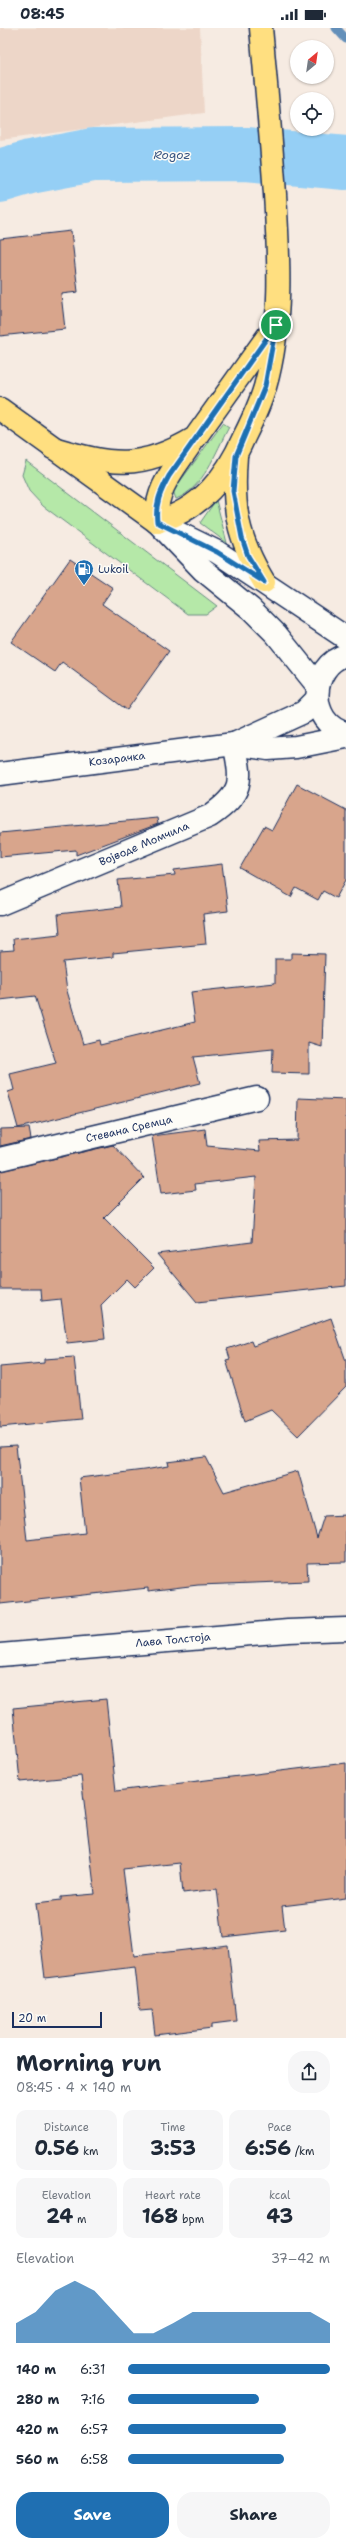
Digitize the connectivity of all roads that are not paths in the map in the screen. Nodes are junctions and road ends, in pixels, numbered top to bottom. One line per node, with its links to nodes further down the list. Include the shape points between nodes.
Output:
1 (261, 28): 2 (main road, via 276,217)
2 (276, 325): 4 (main road); 6 (main road, via 265,386)
3 (0, 409): 5 (main road)
4 (194, 438): 5 (main road, via 158,457 127,463 98,461); 7 (main road, via 159,492)
5 (53, 448): 7 (main road)
6 (236, 456): 7 (main road, via 199,502 178,516); 8 (main road, via 233,491 236,515 248,556)
7 (157, 522): 8 (street, via 217,552); 11 (street, via 203,570 256,614 286,646)
8 (264, 582): 9 (street)
9 (346, 638)
10 (346, 655): 11 (street, Козарачка, via 332,662 323,672)
11 (317, 692): 12 (street, via 321,713 330,724); 14 (street, Козарачка, via 304,712)
12 (346, 733)
13 (346, 737): 14 (street, Козарачка, via 296,747 268,749)
14 (234, 744): 15 (street, Козарачка); 16 (street, Војводе Момчила, via 240,768 238,786 229,803 210,816)
15 (0, 774)
16 (0, 904)
17 (257, 1098): 18 (street, Стевана Сремца)
18 (0, 1159)
19 (346, 1629): 20 (street, Лава Толстоја, via 288,1631)
20 (0, 1654)

